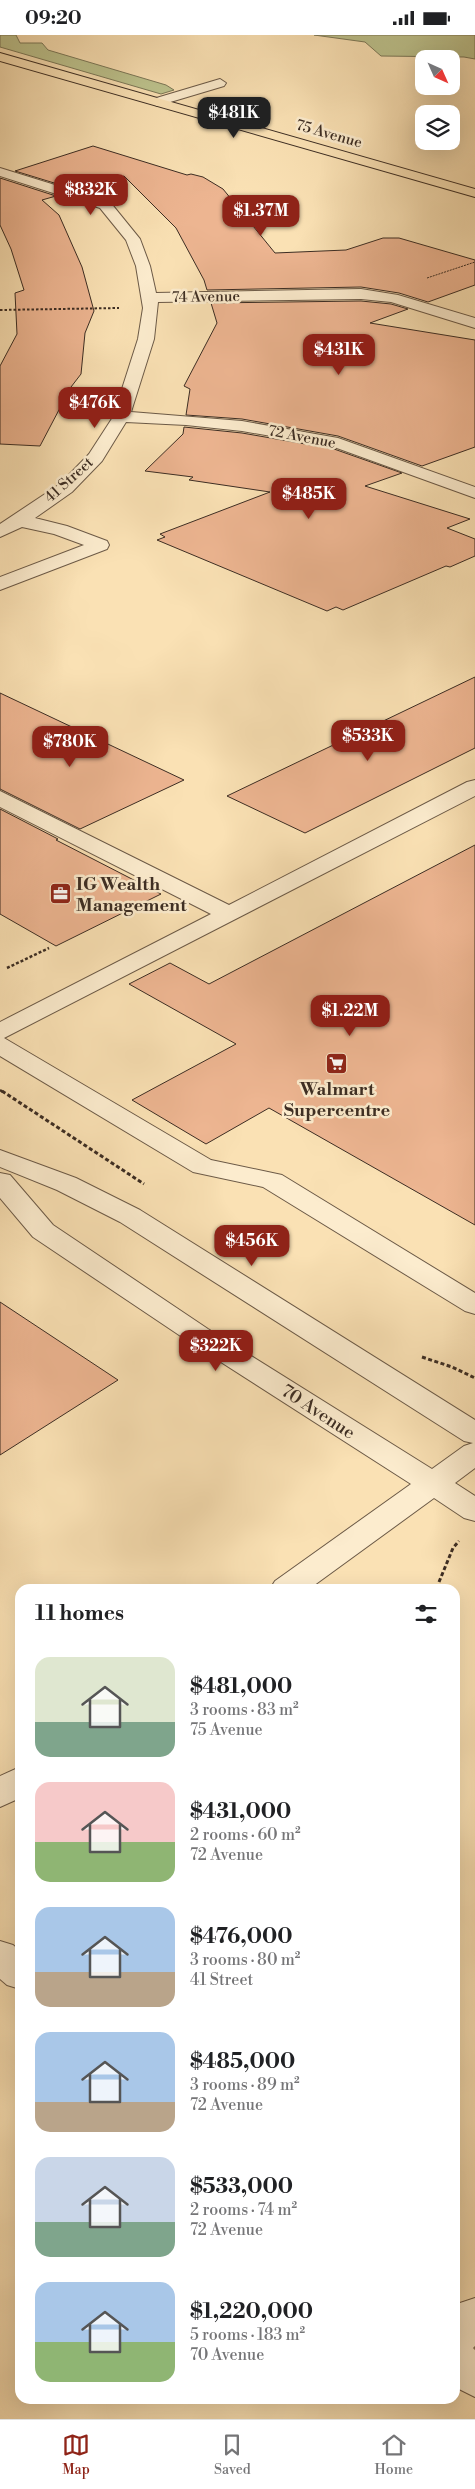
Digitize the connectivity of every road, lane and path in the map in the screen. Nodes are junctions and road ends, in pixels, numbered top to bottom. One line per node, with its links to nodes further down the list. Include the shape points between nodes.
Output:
1 (0, 57): 3 (main road, 75 Avenue)
2 (220, 83): 3 (street)
3 (156, 102): 5 (main road, 75 Avenue)
4 (0, 172): 8 (street, 74 Avenue, via 105,205 133,239)
5 (475, 193)
6 (475, 262): 7 (path)
7 (424, 279)
8 (150, 298): 11 (street, 74 Avenue, via 361,294 394,299); 12 (street, 41 Street, via 146,339)
9 (125, 308): 10 (path)
10 (0, 310)
11 (475, 323)
12 (121, 417): 13 (street, 72 Avenue, via 233,425 338,443); 14 (street, 41 Street, via 96,457 66,488)
13 (475, 493)
14 (20, 521): 15 (street, 41 Street); 16 (street, via 53,527 100,545)
15 (0, 531)
16 (0, 584)
17 (475, 787): 19 (street)
18 (0, 798): 19 (street)
19 (229, 914): 22 (street)
20 (49, 948): 21 (path)
21 (7, 969)
22 (0, 1032)
23 (0, 1045): 27 (street, via 202,1166 272,1181)
24 (0, 1158): 25 (street)
25 (52, 1177): 26 (street); 28 (street, via 98,1197 146,1225)
26 (5, 1195): 30 (street, 70 Avenue, via 43,1231 198,1335)
27 (475, 1305)
28 (475, 1434)
29 (475, 1453): 30 (street)
30 (432, 1484): 31 (street, 70 Avenue); 34 (street)
31 (475, 1510)
32 (453, 1548): 33 (path)
33 (439, 1582)
34 (293, 1584)
35 (15, 1784): 36 (street)
36 (0, 1794)
37 (0, 1956): 38 (street)
38 (15, 1970)
39 (475, 2317): 40 (street)
40 (460, 2332)
41 (460, 2364): 42 (street)
42 (475, 2377)

